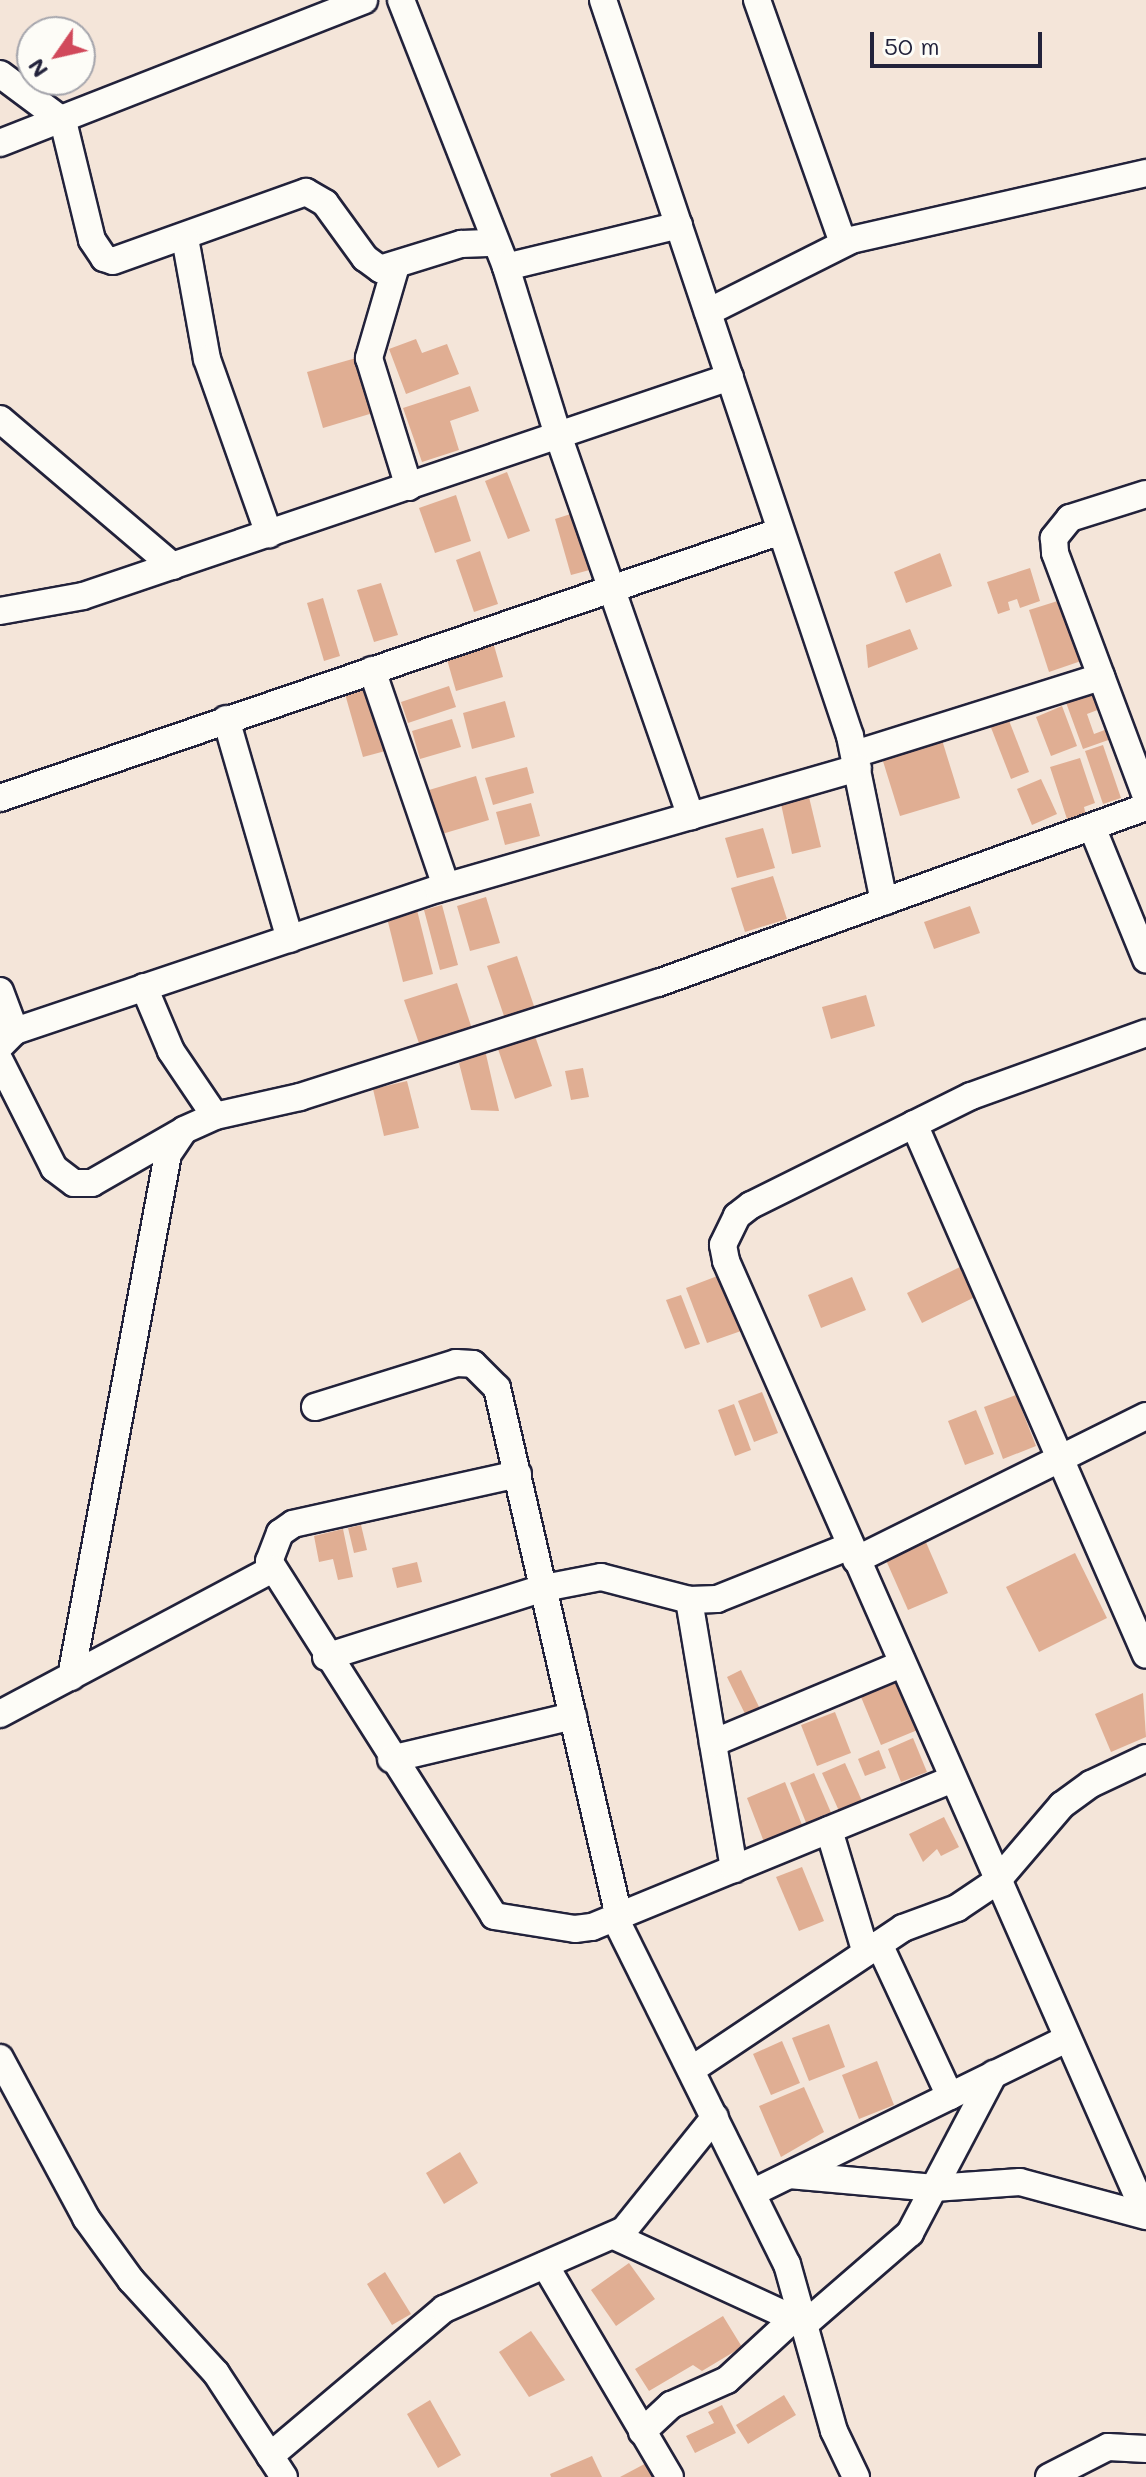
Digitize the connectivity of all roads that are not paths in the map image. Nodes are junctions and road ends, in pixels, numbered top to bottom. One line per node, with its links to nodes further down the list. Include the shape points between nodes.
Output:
1 (364, 0): 5 (street)
2 (401, 0): 13 (street)
3 (603, 0): 10 (street)
4 (757, 0): 12 (street)
5 (311, 10): 7 (street)
6 (0, 74): 7 (street)
7 (63, 121): 8 (street); 11 (street, via 92,240 104,258 122,262)
8 (0, 143)
9 (1146, 173): 12 (street)
10 (679, 225): 13 (street); 15 (street)
11 (185, 238): 14 (street, via 306,192 325,203 372,265); 22 (street, via 207,359)
12 (843, 243): 15 (street)
13 (501, 255): 14 (street, via 453,246); 18 (street)
14 (395, 269): 19 (street, via 369,358)
15 (708, 312): 16 (street)
16 (730, 377): 18 (street); 21 (street)
17 (0, 419): 23 (street)
18 (558, 435): 19 (street); 24 (street)
19 (409, 487): 22 (street)
20 (1146, 494): 27 (street, via 1070,518 1054,538)
21 (781, 531): 24 (street); 29 (street)
22 (269, 534): 23 (street)
23 (173, 566): 25 (street, via 65,601)
24 (613, 588): 26 (street); 33 (street)
25 (0, 611)
26 (372, 670): 28 (street); 35 (street)
27 (1101, 677): 29 (street); 30 (street)
28 (226, 719): 31 (street); 37 (street)
29 (856, 761): 33 (street); 36 (street)
30 (1146, 797)
31 (0, 798)
32 (1146, 807): 34 (street)
33 (691, 816): 35 (street)
34 (1092, 827): 36 (street); 38 (street)
35 (446, 886): 37 (street)
36 (884, 902): 43 (street, via 641,989 300,1097)
37 (290, 939): 39 (street)
38 (1146, 959)
39 (144, 987): 42 (street); 43 (street, via 171,1051)
40 (0, 991): 42 (street)
41 (1146, 1033): 44 (street, via 980,1092)
42 (3, 1044): 45 (street, via 54,1168 74,1183 92,1183)
43 (215, 1116): 45 (street)
44 (914, 1124): 48 (street); 50 (street, via 751,1205 732,1223 723,1245)
45 (184, 1130): 57 (street, via 168,1154)
46 (315, 1407): 49 (street, via 456,1363 473,1364 497,1388)
47 (1146, 1416): 48 (street)
48 (1060, 1459): 50 (street); 54 (street)
49 (518, 1474): 51 (street, via 293,1524 271,1548); 52 (street)
50 (853, 1553): 53 (street, via 717,1599); 56 (street)
51 (273, 1569): 55 (street); 57 (street)
52 (544, 1588): 53 (street, via 601,1577); 55 (street); 59 (street)
53 (689, 1600): 60 (street)
54 (1146, 1655)
55 (326, 1657): 62 (street)
56 (902, 1664): 60 (street); 63 (street)
57 (71, 1677): 58 (street)
58 (0, 1714)
59 (573, 1716): 62 (street); 67 (street)
60 (713, 1743): 65 (street)
61 (1146, 1758): 66 (street, via 1091,1784 1062,1805)
62 (391, 1759): 67 (street, via 494,1916 575,1929)
63 (953, 1779): 64 (street); 66 (street)
64 (829, 1830): 65 (street); 68 (street)
65 (734, 1869): 67 (street)
66 (997, 1881): 68 (street, via 957,1908 909,1924); 69 (street)
67 (617, 1918): 71 (street)
68 (873, 1948): 71 (street); 73 (street)
69 (1067, 2039): 72 (street); 78 (street)
70 (0, 2058): 84 (street, via 86,2218 131,2280 206,2361)
71 (691, 2070): 74 (street)
72 (994, 2074): 73 (street); 76 (street)
73 (950, 2096): 75 (street)
74 (715, 2117): 77 (street); 79 (street, via 634,2221)
75 (789, 2175): 76 (street); 77 (street)
76 (934, 2188): 78 (street, via 1020,2182); 81 (street, via 900,2245)
77 (752, 2193): 81 (street, via 787,2264)
78 (1146, 2216)
79 (614, 2236): 80 (street); 81 (street)
80 (545, 2265): 82 (street); 84 (street, via 434,2316)
81 (799, 2322): 82 (street, via 727,2380 671,2405); 86 (street, via 834,2431)
82 (642, 2432): 85 (street)
83 (1146, 2449): 87 (street, via 1108,2447)
84 (277, 2466)
85 (670, 2477)
86 (856, 2477)
87 (1049, 2477)

